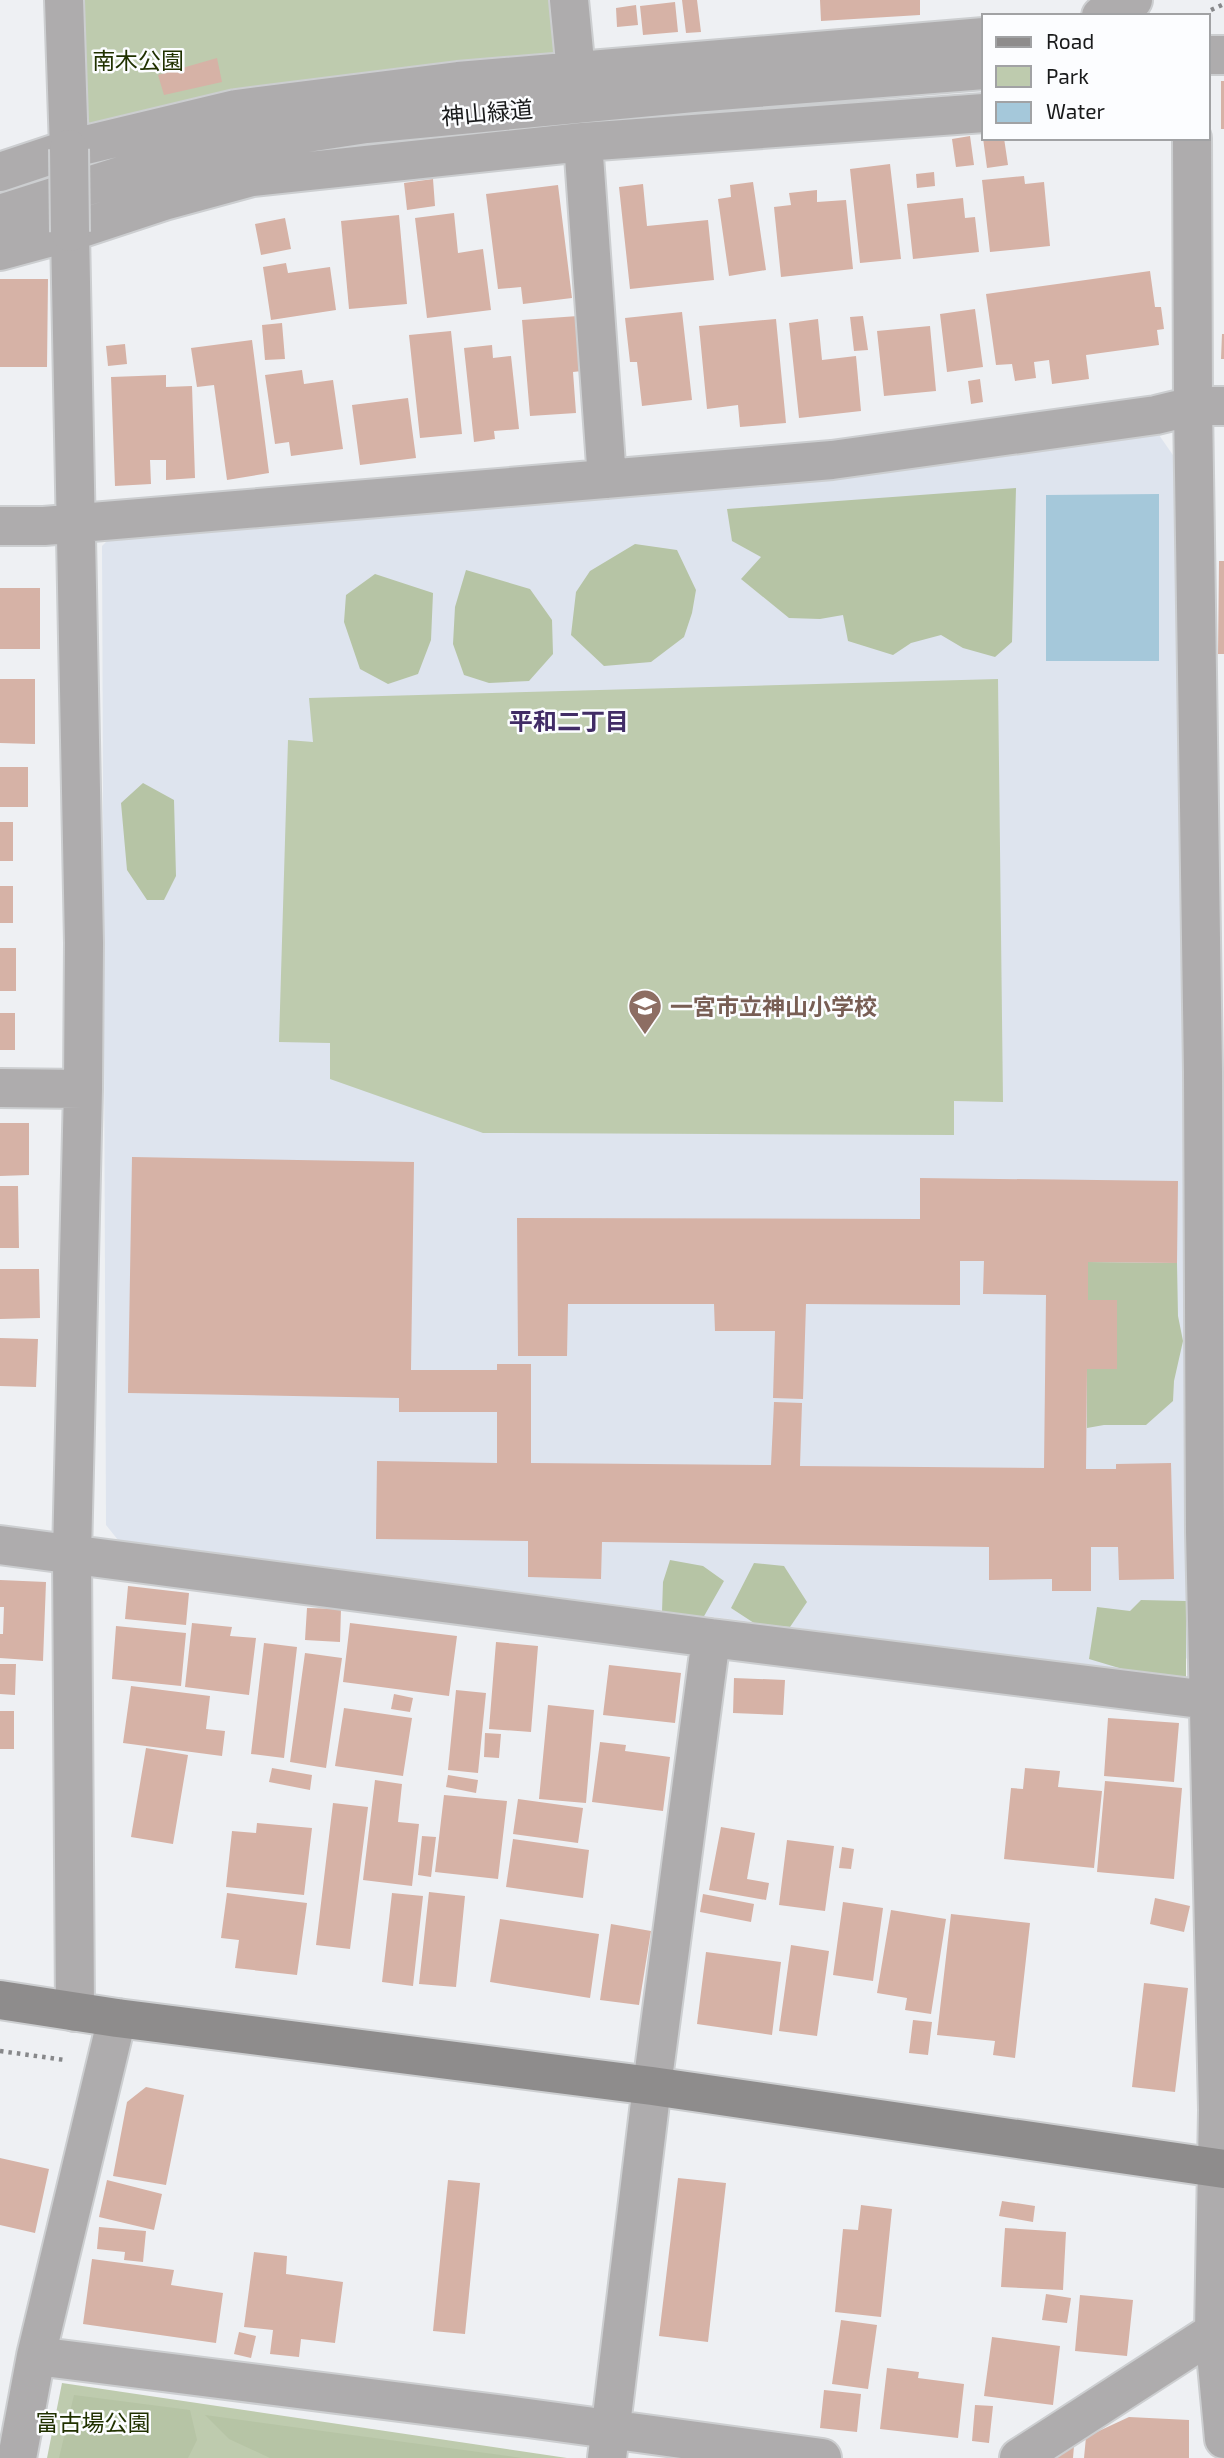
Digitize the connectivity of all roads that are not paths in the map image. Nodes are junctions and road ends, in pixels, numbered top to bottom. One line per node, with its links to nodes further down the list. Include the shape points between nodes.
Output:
1 (64, 0): 12 (street)
2 (569, 0): 8 (street)
3 (1135, 0): 4 (street); 5 (street)
4 (1109, 14)
5 (1148, 14)
6 (982, 37): 8 (street)
7 (982, 71): 14 (street, 神山緑道, via 366,124 164,162)
8 (576, 72): 12 (street, via 458,81 236,109)
9 (982, 113): 11 (street)
10 (1192, 140): 17 (street)
11 (583, 142): 15 (street, via 252,177); 18 (street)
12 (69, 149): 13 (street); 15 (street, bridge)
13 (0, 172)
14 (0, 214)
15 (70, 232): 16 (street); 19 (street)
16 (0, 251)
17 (1209, 406): 18 (street, via 832,460); 21 (street)
18 (607, 479): 19 (street)
19 (76, 524): 20 (street); 23 (street)
20 (0, 526)
21 (1214, 1072): 24 (street)
22 (0, 1088): 23 (street)
23 (83, 1089): 26 (street)
24 (1214, 1532): 28 (street)
25 (0, 1545): 26 (street)
26 (72, 1555): 27 (street); 30 (street)
27 (711, 1638): 28 (street); 32 (street)
28 (1213, 1724): 33 (street)
29 (0, 2000): 30 (street)
30 (75, 2012): 31 (street)
31 (117, 2018): 32 (street); 35 (street)
32 (652, 2086): 33 (street); 37 (street)
33 (1221, 2169): 34 (street)
34 (1214, 2332): 36 (street); 40 (street)
35 (36, 2356): 37 (street); 38 (street)
36 (1224, 2439)
37 (609, 2444): 39 (street)
38 (17, 2458)
39 (822, 2458)
40 (1020, 2458)

